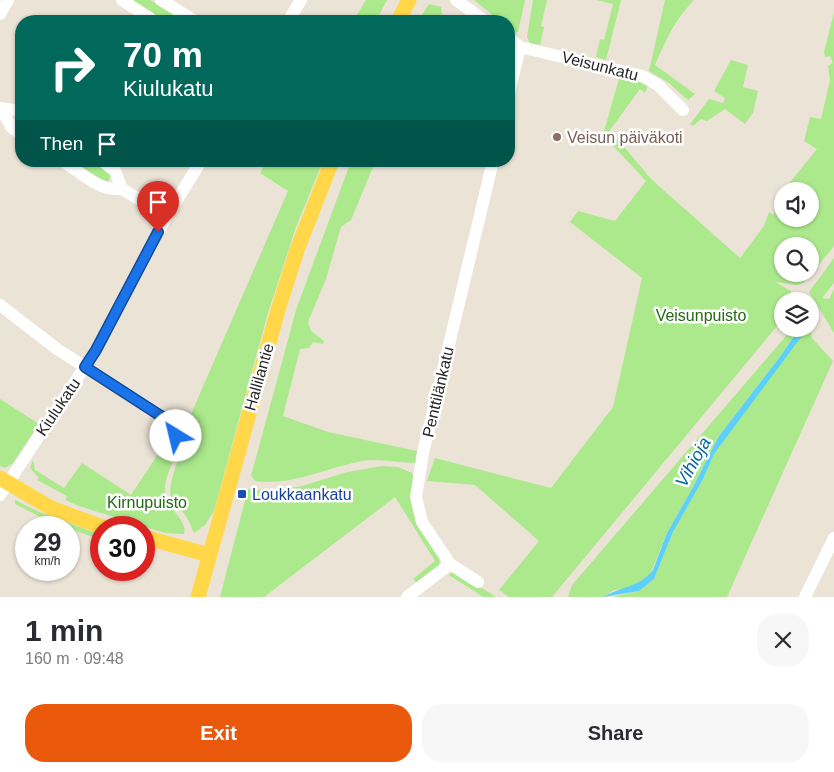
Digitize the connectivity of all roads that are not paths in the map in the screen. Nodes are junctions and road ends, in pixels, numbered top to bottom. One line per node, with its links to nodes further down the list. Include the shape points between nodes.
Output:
1 (8, 0): 7 (street)
2 (122, 0): 8 (street)
3 (161, 0): 9 (street)
4 (302, 0): 10 (street)
5 (409, 0): 11 (main road)
6 (456, 0): 12 (street)
7 (0, 14)
8 (145, 15)
9 (185, 15)
10 (292, 15)
11 (401, 15)
12 (477, 15)
13 (515, 42): 14 (street, Veisunkatu)
14 (520, 46): 15 (street); 18 (street, Veisunkatu, via 642,76 658,84)
15 (515, 67)
16 (1, 109): 17 (street); 19 (street)
17 (15, 110)
18 (683, 110)
19 (15, 130)
20 (72, 167): 25 (street, via 98,184 113,190)
21 (110, 167): 25 (street, via 115,171)
22 (197, 167): 26 (street, Kiulukatu)
23 (330, 167): 34 (main road, Hallilantie, via 297,250 278,310)
24 (492, 167): 35 (street, Penttilänkatu, via 416,489 422,522)
25 (122, 189): 26 (street)
26 (167, 216): 28 (street, Kiulukatu)
27 (0, 305): 28 (street)
28 (85, 367): 29 (street, via 164,418); 30 (street, Kiulukatu)
29 (176, 436)
30 (2, 486): 31 (main road)
31 (90, 523)
32 (834, 538): 39 (street)
33 (155, 541): 34 (main road)
34 (210, 555): 37 (main road, Hallilantie)
35 (450, 564): 36 (street); 38 (street)
36 (478, 582)
37 (198, 597)
38 (407, 597)
39 (805, 597)

